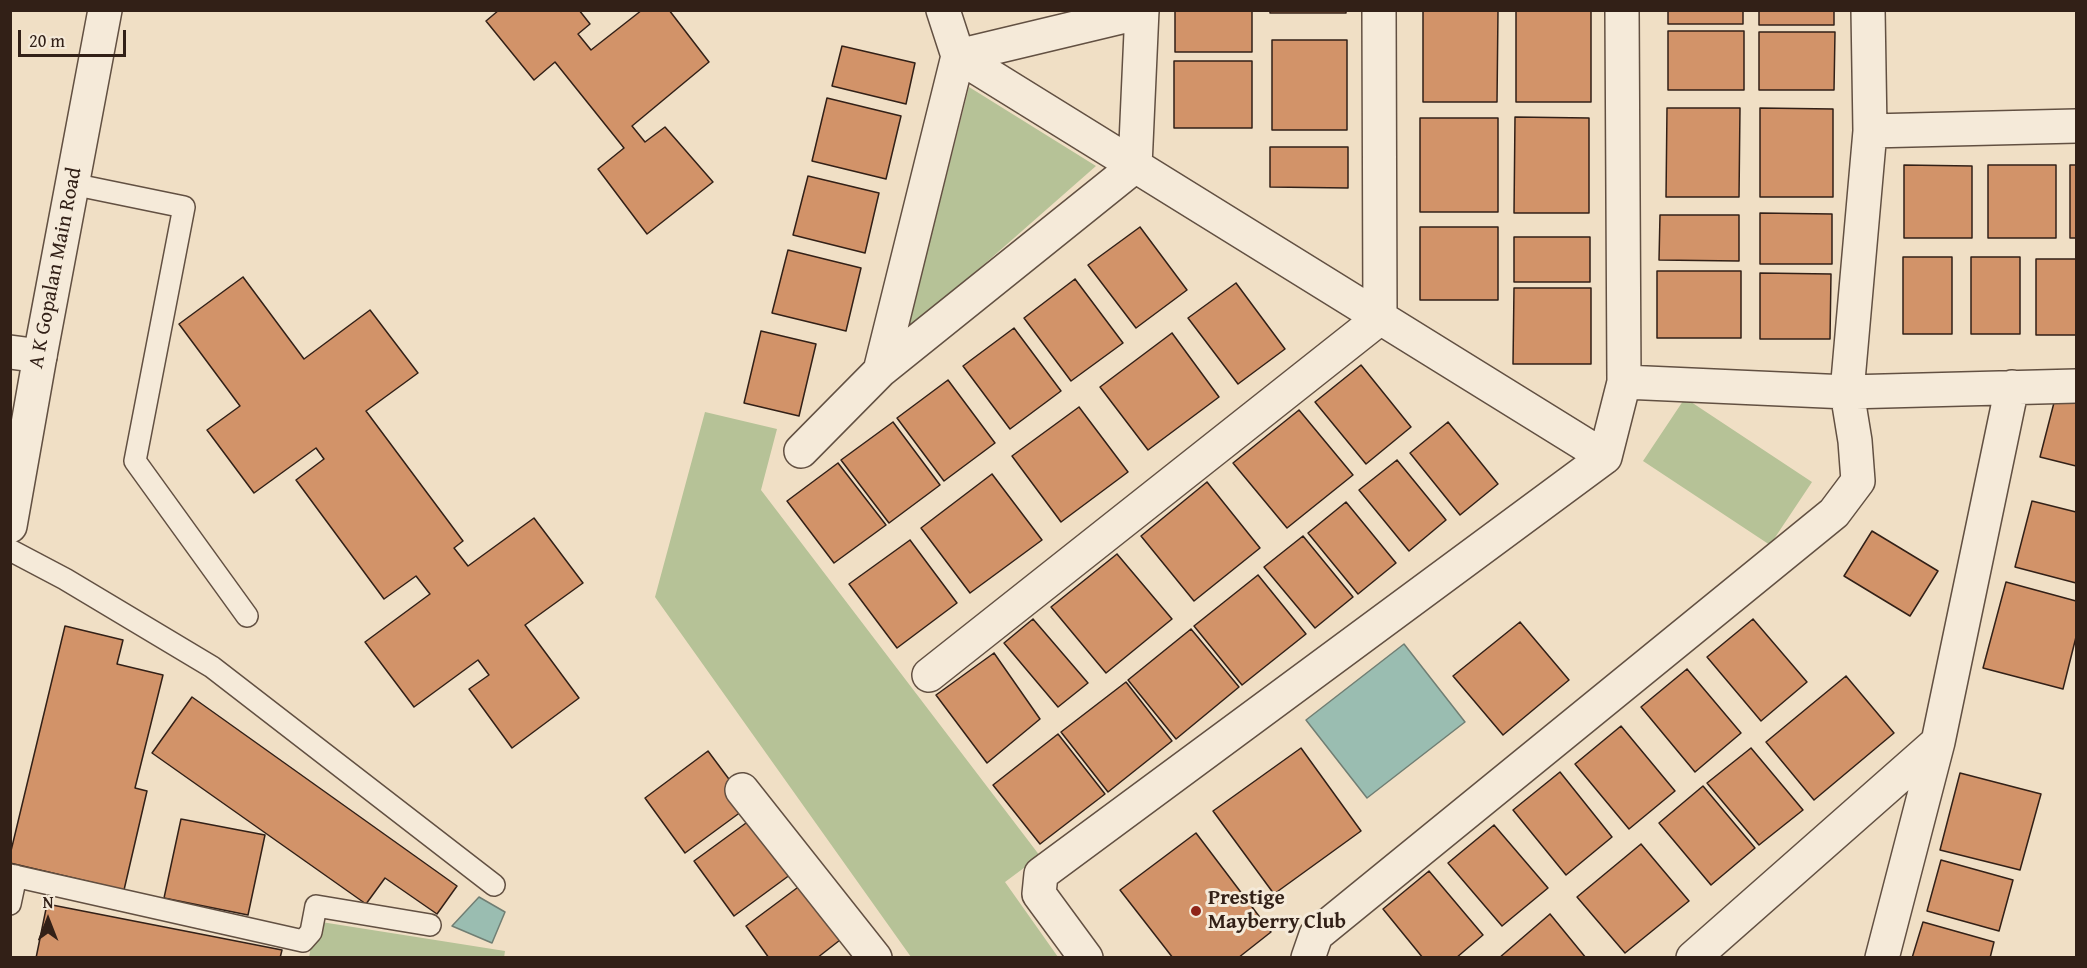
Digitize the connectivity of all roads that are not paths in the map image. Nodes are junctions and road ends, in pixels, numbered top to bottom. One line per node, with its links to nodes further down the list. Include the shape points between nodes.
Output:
1 (105, 10): 11 (street, A K Gopalan Main Road)
2 (943, 10): 7 (street)
3 (1379, 10): 12 (street)
4 (1622, 10): 15 (street)
5 (1868, 10): 9 (street)
6 (1142, 11): 7 (street); 10 (street)
7 (958, 56): 10 (street); 14 (street)
8 (2076, 126): 9 (street)
9 (1870, 131): 18 (street)
10 (1136, 166): 12 (street); 14 (street)
11 (72, 184): 13 (street, A K Gopalan Main Road); 23 (lane, via 184,207 135,461)
12 (1380, 318): 20 (street); 24 (street)
13 (25, 354): 21 (street, A K Gopalan Main Road)
14 (880, 371): 19 (street)
15 (1624, 382): 18 (street); 20 (street)
16 (2076, 386): 17 (street)
17 (2012, 387): 18 (street); 25 (street)
18 (1847, 392): 34 (street, via 1858,481 1834,513 1316,935)
19 (801, 451)
20 (1605, 457): 33 (street, via 1041,874 1039,894)
21 (10, 526)
22 (10, 550): 28 (lane, via 212,667)
23 (247, 616)
24 (929, 675)
25 (1938, 742): 35 (street); 36 (street)
26 (742, 790): 32 (street)
27 (13, 875): 29 (lane); 31 (lane)
28 (494, 885)
29 (10, 904)
30 (430, 925): 31 (lane, via 316,906 311,932)
31 (302, 949)
32 (875, 957)
33 (1086, 957)
34 (1308, 957)
35 (1693, 957)
36 (1882, 957)

